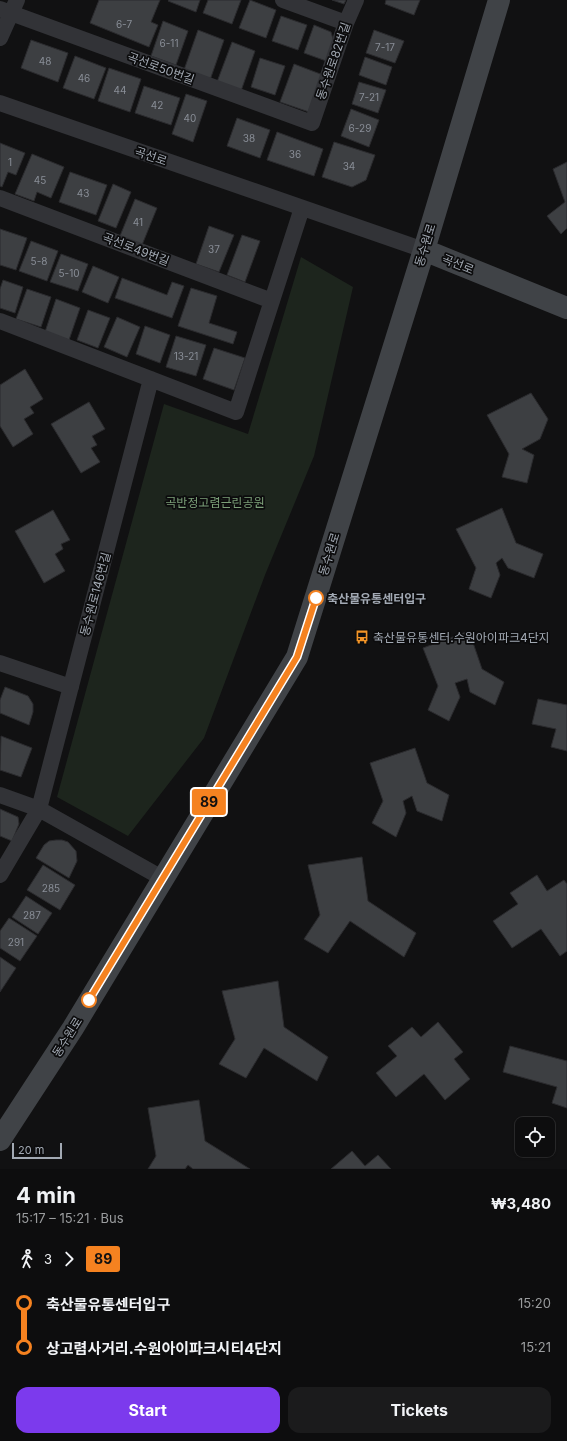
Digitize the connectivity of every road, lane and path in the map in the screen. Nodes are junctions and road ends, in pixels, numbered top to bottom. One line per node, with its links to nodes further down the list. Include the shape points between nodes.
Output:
1 (283, 0): 5 (street)
2 (356, 0): 5 (street, 동수원로82번길)
3 (499, 0): 11 (main road, 동수원로)
4 (9, 8): 6 (street, 곡선로50번길); 8 (street, 곡선로50번길)
5 (346, 23): 8 (street, 동수원로82번길)
6 (0, 38)
7 (0, 103): 10 (street, 곡선로)
8 (312, 123)
9 (0, 198): 12 (street, 곡선로49번길)
10 (302, 208): 11 (street, 곡선로); 12 (street)
11 (424, 250): 13 (main road, 곡선로); 21 (main road, 동수원로, via 297,657)
12 (272, 301): 15 (street, via 236,412)
13 (567, 308)
14 (0, 321): 15 (street)
15 (151, 379): 17 (street, 동수원로146번길)
16 (0, 663): 17 (street)
17 (71, 687): 19 (street, 동수원로146번길)
18 (0, 795): 19 (street)
19 (39, 809): 20 (street, 동수원로146번길); 21 (street)
20 (0, 875)
21 (162, 878): 22 (main road, 동수원로, via 73,1028)
22 (0, 1140)

